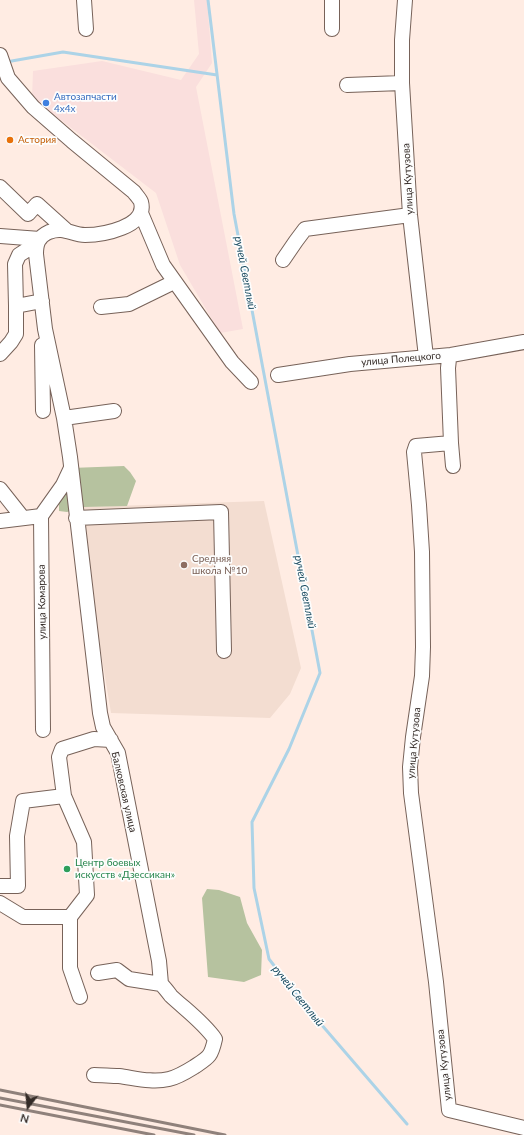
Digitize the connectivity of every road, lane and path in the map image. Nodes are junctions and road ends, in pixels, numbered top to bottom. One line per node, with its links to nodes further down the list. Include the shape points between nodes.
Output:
1 (84, 0): 4 (street)
2 (332, 0): 5 (street)
3 (405, 0): 7 (street, улица Кутузова)
4 (86, 29)
5 (332, 29)
6 (0, 55): 10 (street, via 12,82 33,107 134,192 141,201)
7 (402, 83): 8 (street); 11 (street, улица Кутузова)
8 (347, 85)
9 (0, 187): 12 (street, via 28,214 37,204)
10 (141, 213): 12 (street, via 135,221 124,228 99,234 83,235); 16 (street, via 163,265)
11 (410, 215): 15 (street, via 305,229); 24 (street, улица Кутузова)
12 (68, 230): 14 (street, via 44,234)
13 (0, 236): 14 (street)
14 (38, 241): 17 (street, via 36,254); 18 (street, via 19,255 15,264)
15 (283, 260)
16 (174, 282): 19 (street, via 129,304); 26 (street, via 232,362)
17 (42, 301): 18 (street); 20 (street)
18 (16, 306): 22 (street, via 16,334)
19 (101, 307)
20 (45, 329): 27 (street, via 42,346); 29 (street, Балковская улица)
21 (524, 342): 23 (street, улица Полецкого)
22 (0, 354)
23 (451, 355): 24 (street, улица Полецкого); 30 (street, via 448,368)
24 (426, 357): 25 (street, улица Полецкого, via 350,364)
25 (278, 375)
26 (252, 382)
27 (42, 411)
28 (114, 411): 29 (street)
29 (64, 418): 32 (street, Балковская улица)
30 (451, 443): 31 (street); 49 (street, улица Кутузова, via 416,446 414,452 422,552 423,647 422,676 410,767 411,793 436,982 449,1110)
31 (454, 466)
32 (71, 468): 34 (street, Балковская улица); 35 (street, via 63,485)
33 (0, 489): 36 (street)
34 (76, 512): 38 (street, via 221,512); 40 (street, Балковская улица, via 100,713 103,727)
35 (41, 516): 36 (street); 39 (street, улица Комарова)
36 (23, 518): 37 (street)
37 (0, 521)
38 (224, 651)
39 (43, 730)
40 (111, 740): 41 (street, via 94,739 62,749 59,757); 46 (street, Балковская улица, via 118,753 159,961)
41 (64, 796): 42 (street, via 23,801 17,836 18,886); 44 (street, via 84,842 87,895)
42 (0, 886)
43 (0, 903): 44 (street, via 23,917)
44 (70, 917): 47 (street, via 70,968)
45 (98, 973): 46 (street, via 117,970 129,979)
46 (161, 984): 48 (street, via 216,1039 212,1053 179,1076 169,1079 157,1081)
47 (80, 997)
48 (94, 1075)
49 (524, 1128)

